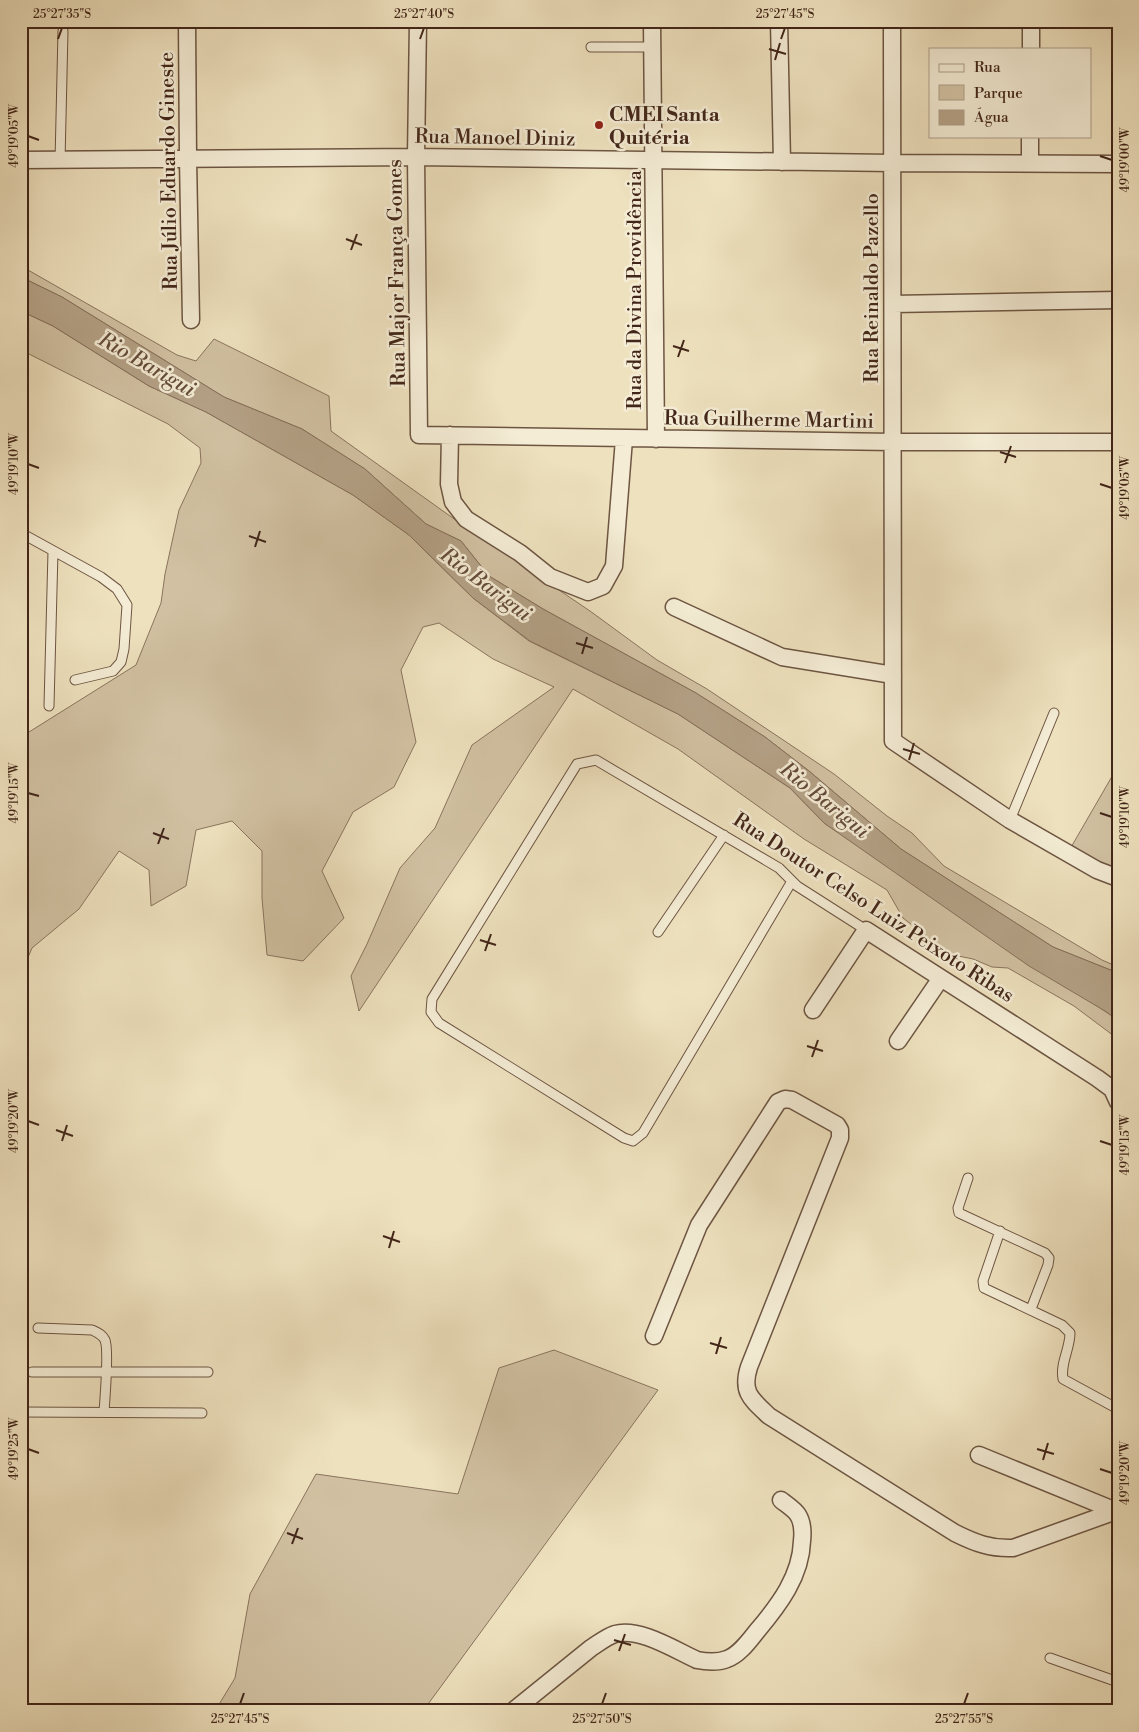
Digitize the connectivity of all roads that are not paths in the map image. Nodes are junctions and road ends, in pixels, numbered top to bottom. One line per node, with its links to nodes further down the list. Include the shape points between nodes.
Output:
1 (188, 21): 13 (street, Rua Júlio Eduardo Gineste)
2 (418, 21): 12 (street, Rua Major França Gomes)
3 (652, 21): 9 (street, Rua da Divina Providência)
4 (779, 21): 17 (street)
5 (892, 21): 18 (street, Rua Reinaldo Pazello)
6 (1030, 21): 10 (street)
7 (62, 30): 16 (lane)
8 (591, 47): 9 (lane)
9 (652, 47): 15 (street, Rua da Divina Providência)
10 (1030, 48)
11 (1030, 138): 19 (street)
12 (416, 157): 13 (street, Rua Manoel Diniz); 15 (street, Rua Manoel Diniz); 24 (street, Rua Major França Gomes)
13 (188, 159): 16 (street, Rua Manoel Diniz); 23 (street, Rua Júlio Eduardo Gineste)
14 (21, 160): 16 (street, Rua Manoel Diniz)
15 (654, 160): 17 (street, Rua Manoel Diniz); 27 (street, Rua da Divina Providência)
16 (60, 161)
17 (782, 162): 18 (street, Rua Manoel Diniz)
18 (892, 163): 19 (street, Rua Manoel Diniz); 22 (street, Rua Reinaldo Pazello)
19 (1030, 164): 20 (street, Rua Manoel Diniz)
20 (1118, 164)
21 (1118, 300): 22 (street)
22 (892, 304): 28 (street, Rua Reinaldo Pazello)
23 (191, 320)
24 (419, 434): 25 (street, Rua Guilherme Martini)
25 (450, 435): 26 (street, Rua Guilherme Martini); 26 (street, Rua da Divina Providência, via 449,484 453,502 466,519 520,553 550,577 588,592 603,586 614,566)
26 (624, 438): 27 (street, Rua Guilherme Martini)
27 (656, 439): 28 (street, Rua Guilherme Martini)
28 (893, 442): 29 (street, Rua Guilherme Martini); 33 (street, Rua Reinaldo Pazello)
29 (1118, 442)
30 (21, 534): 31 (lane)
31 (53, 551): 34 (lane, via 109,583 117,589 126,605 121,662 113,671); 35 (lane)
32 (674, 607): 33 (street, via 782,657)
33 (893, 675): 37 (street, Rua Reinaldo Pazello, via 893,741)
34 (75, 680)
35 (49, 706)
36 (1054, 713): 37 (lane)
37 (1010, 820): 39 (street, via 1097,870)
38 (724, 834): 40 (lane, Rua Doutor Celso Luiz Peixoto Ribas, via 779,868); 40 (lane, Rua Doutor Celso Luiz Peixoto Ribas, via 596,760 577,764 432,999 431,1012 440,1023 633,1140 642,1133); 42 (lane)
39 (1118, 878)
40 (792, 881): 41 (lane, Rua Doutor Celso Luiz Peixoto Ribas)
41 (866, 930): 43 (street, Rua Doutor Celso Luiz Peixoto Ribas); 44 (street)
42 (658, 932)
43 (941, 978): 45 (street); 46 (street, Rua Doutor Celso Luiz Peixoto Ribas, via 1105,1083)
44 (813, 1010)
45 (898, 1042)
46 (1118, 1102)
47 (968, 1178): 48 (lane, via 959,1213)
48 (1000, 1231): 49 (lane, via 1045,1253 1048,1258); 49 (lane, via 983,1281 984,1288)
49 (1031, 1309): 55 (lane, via 1062,1325 1070,1333 1070,1344 1061,1370 1063,1380)
50 (38, 1328): 53 (lane, via 92,1330 100,1334 106,1341)
51 (654, 1336): 61 (street, via 699,1225 778,1102 785,1098 792,1100 837,1125 840,1138 745,1378 750,1397 768,1416 885,1489 916,1500 936,1521 956,1534 985,1546 1013,1548)
52 (32, 1372): 53 (lane)
53 (106, 1372): 54 (lane); 57 (lane)
54 (208, 1372)
55 (1118, 1409)
56 (21, 1412): 57 (lane)
57 (104, 1412): 58 (lane)
58 (202, 1413)
59 (979, 1455): 61 (street)
60 (781, 1500): 64 (street, via 798,1515 803,1528 797,1572 768,1618 729,1659 719,1662 697,1660 640,1635 617,1634 591,1648)
61 (1117, 1512)
62 (1050, 1658): 63 (lane)
63 (1118, 1682)
64 (513, 1711)

